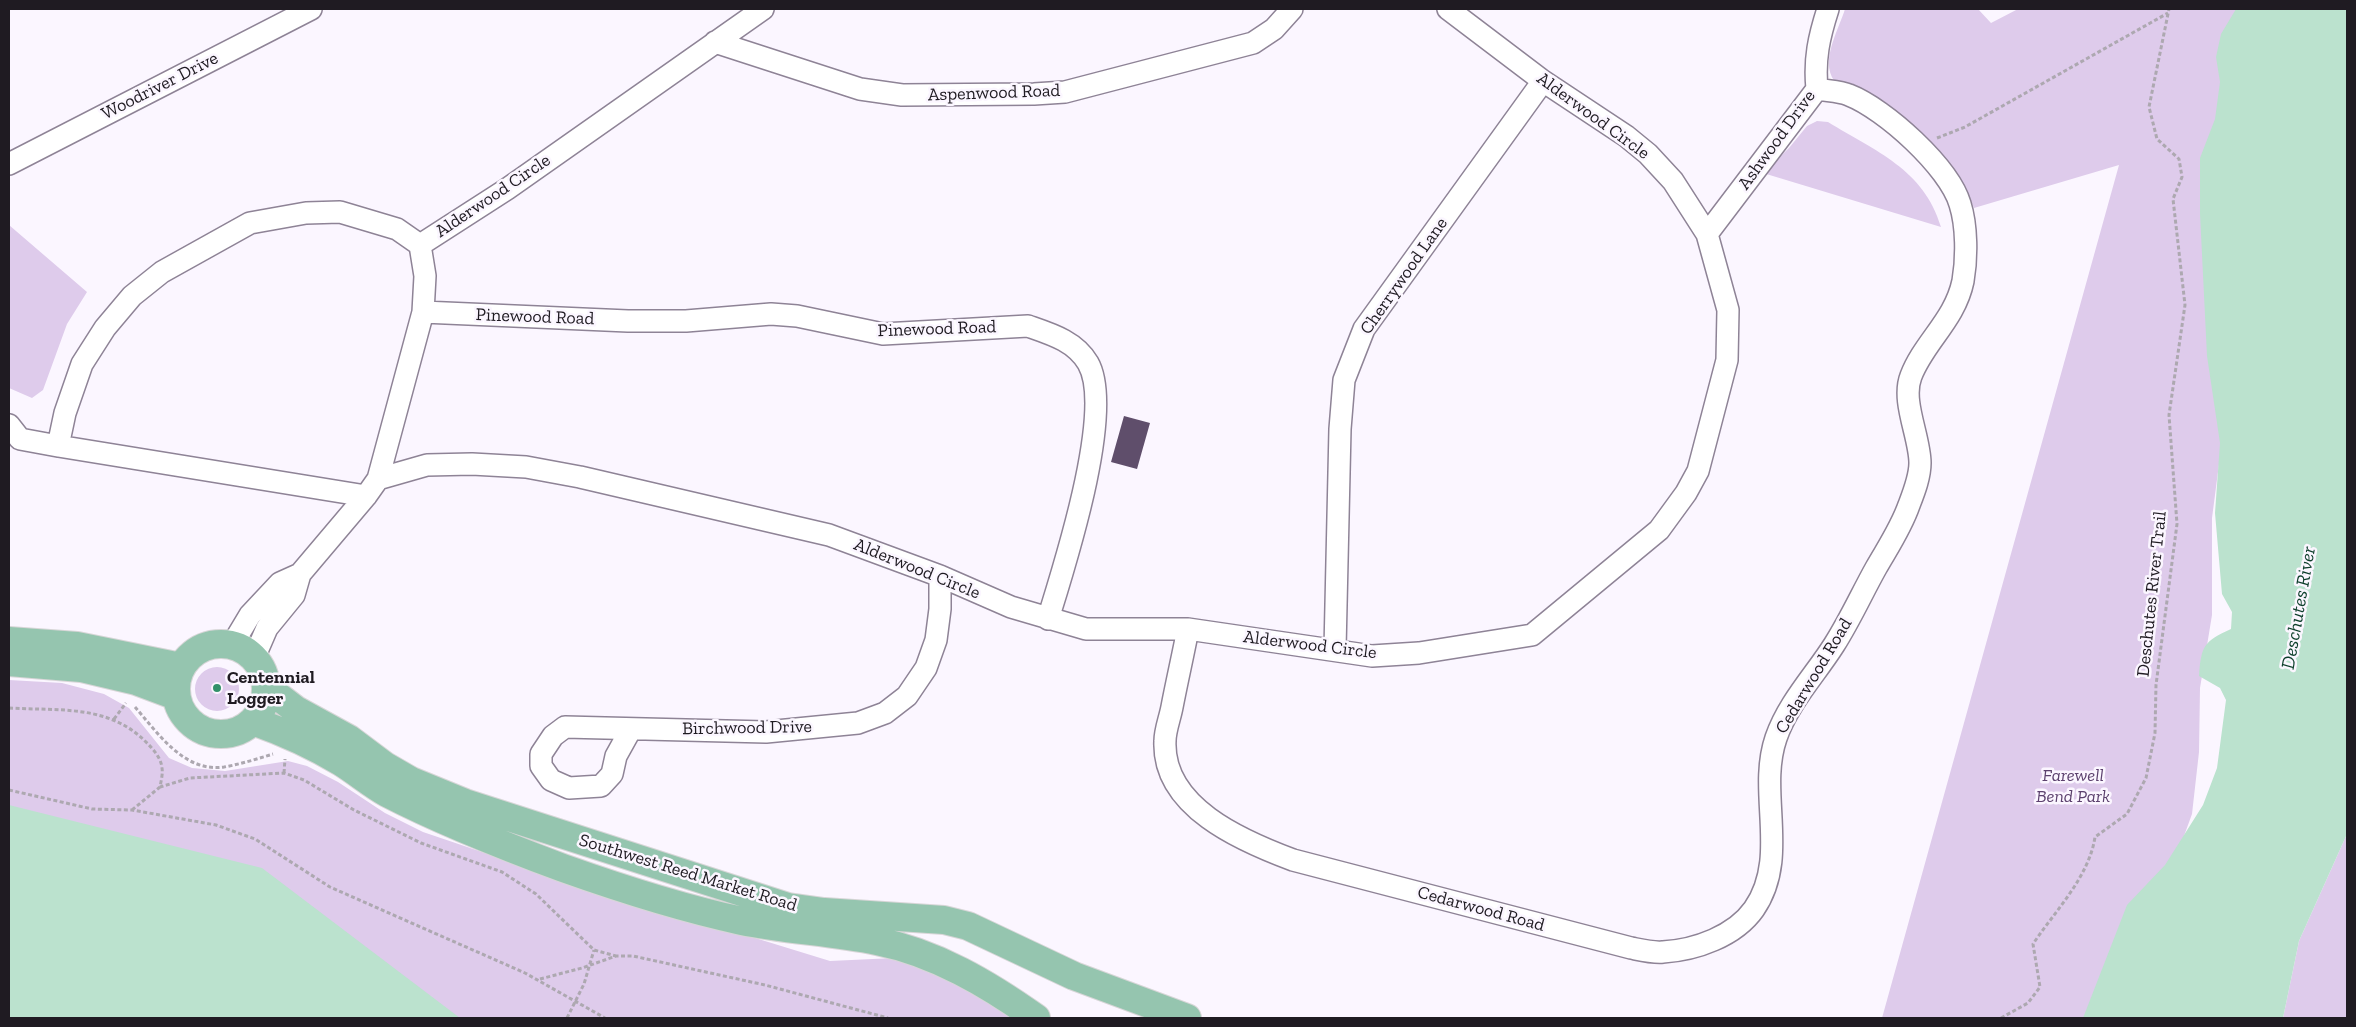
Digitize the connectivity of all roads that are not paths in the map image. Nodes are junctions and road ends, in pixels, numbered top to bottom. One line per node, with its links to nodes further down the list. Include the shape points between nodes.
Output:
1 (311, 9): 9 (street, Woodriver Drive)
2 (763, 9): 6 (street, Alderwood Circle)
3 (1292, 9): 6 (street, Aspenwood Road, via 1274,29 1253,43 1065,92 1034,94 902,95 860,89)
4 (1448, 9): 7 (street, Alderwood Circle)
5 (1828, 9): 8 (street, Ashwood Drive, via 1815,65)
6 (715, 42): 11 (street, Alderwood Circle, via 506,189)
7 (1543, 81): 10 (street, Alderwood Circle, via 1648,154 1673,182); 21 (street, Cherrywood Lane, via 1364,329 1350,361 1344,380 1340,429)
8 (1817, 89): 10 (street, Ashwood Drive); 19 (street, Cedarwood Road, via 1848,94 1870,106 1918,145 1950,182 1960,204 1965,257 1963,281 1954,308 1910,377 1909,393 1920,462 1909,507 1834,644 1788,712 1776,738 1770,761 1772,856 1768,881 1754,908 1734,931 1692,947 1662,952 1631,948 1293,860 1250,844 1211,821 1185,796 1170,772 1165,741)
9 (9, 164)
10 (1707, 234): 21 (street, Alderwood Circle, via 1728,310 1727,360 1698,471 1659,530 1532,635 1419,653 1372,656)
11 (420, 244): 12 (street, Alderwood Circle, via 425,276); 14 (street, via 397,229 340,212 306,213 250,223 162,272 132,296 105,328 82,364 65,412)
12 (422, 312): 15 (street, Alderwood Circle); 18 (street, Pinewood Road, via 628,321 686,321 771,314 797,316 883,334 1028,326 1051,334 1074,346 1089,364 1097,391 1085,487)
13 (9, 426): 14 (street, via 20,439)
14 (58, 446): 16 (street)
15 (378, 479): 16 (street, Alderwood Circle); 17 (street, Alderwood Circle, via 428,465 526,467 829,535)
16 (366, 496): 22 (street, Alderwood Circle, via 300,574 294,595)
17 (940, 576): 18 (street, Alderwood Circle); 28 (street, Birchwood Drive, via 936,640 926,668 907,696 885,713 858,723 766,732)
18 (1048, 620): 19 (street, Alderwood Circle, via 1086,629)
19 (1188, 629): 21 (street, Alderwood Circle)
20 (9, 641): 24 (main road, via 77,646)
21 (1335, 649)
22 (243, 651): 24 (main road, via 217,644 203,647 190,655); 25 (main road, via 260,666)
23 (9, 662): 26 (main road, via 81,668)
24 (181, 667): 26 (main road, via 176,681)
25 (266, 687): 27 (main road, via 261,711); 30 (main road, Southwest Reed Market Road, via 296,710 349,739 402,776 466,803 788,907 944,920 968,926 1074,976)
26 (176, 696): 27 (main road, via 188,721 200,730 228,734 242,730)
27 (253, 721): 29 (main road, Southwest Reed Market Road, via 290,734 426,812 561,867 627,890 742,921 876,941 908,949 964,972)
28 (631, 729)
29 (1036, 1018)
30 (1187, 1018)

